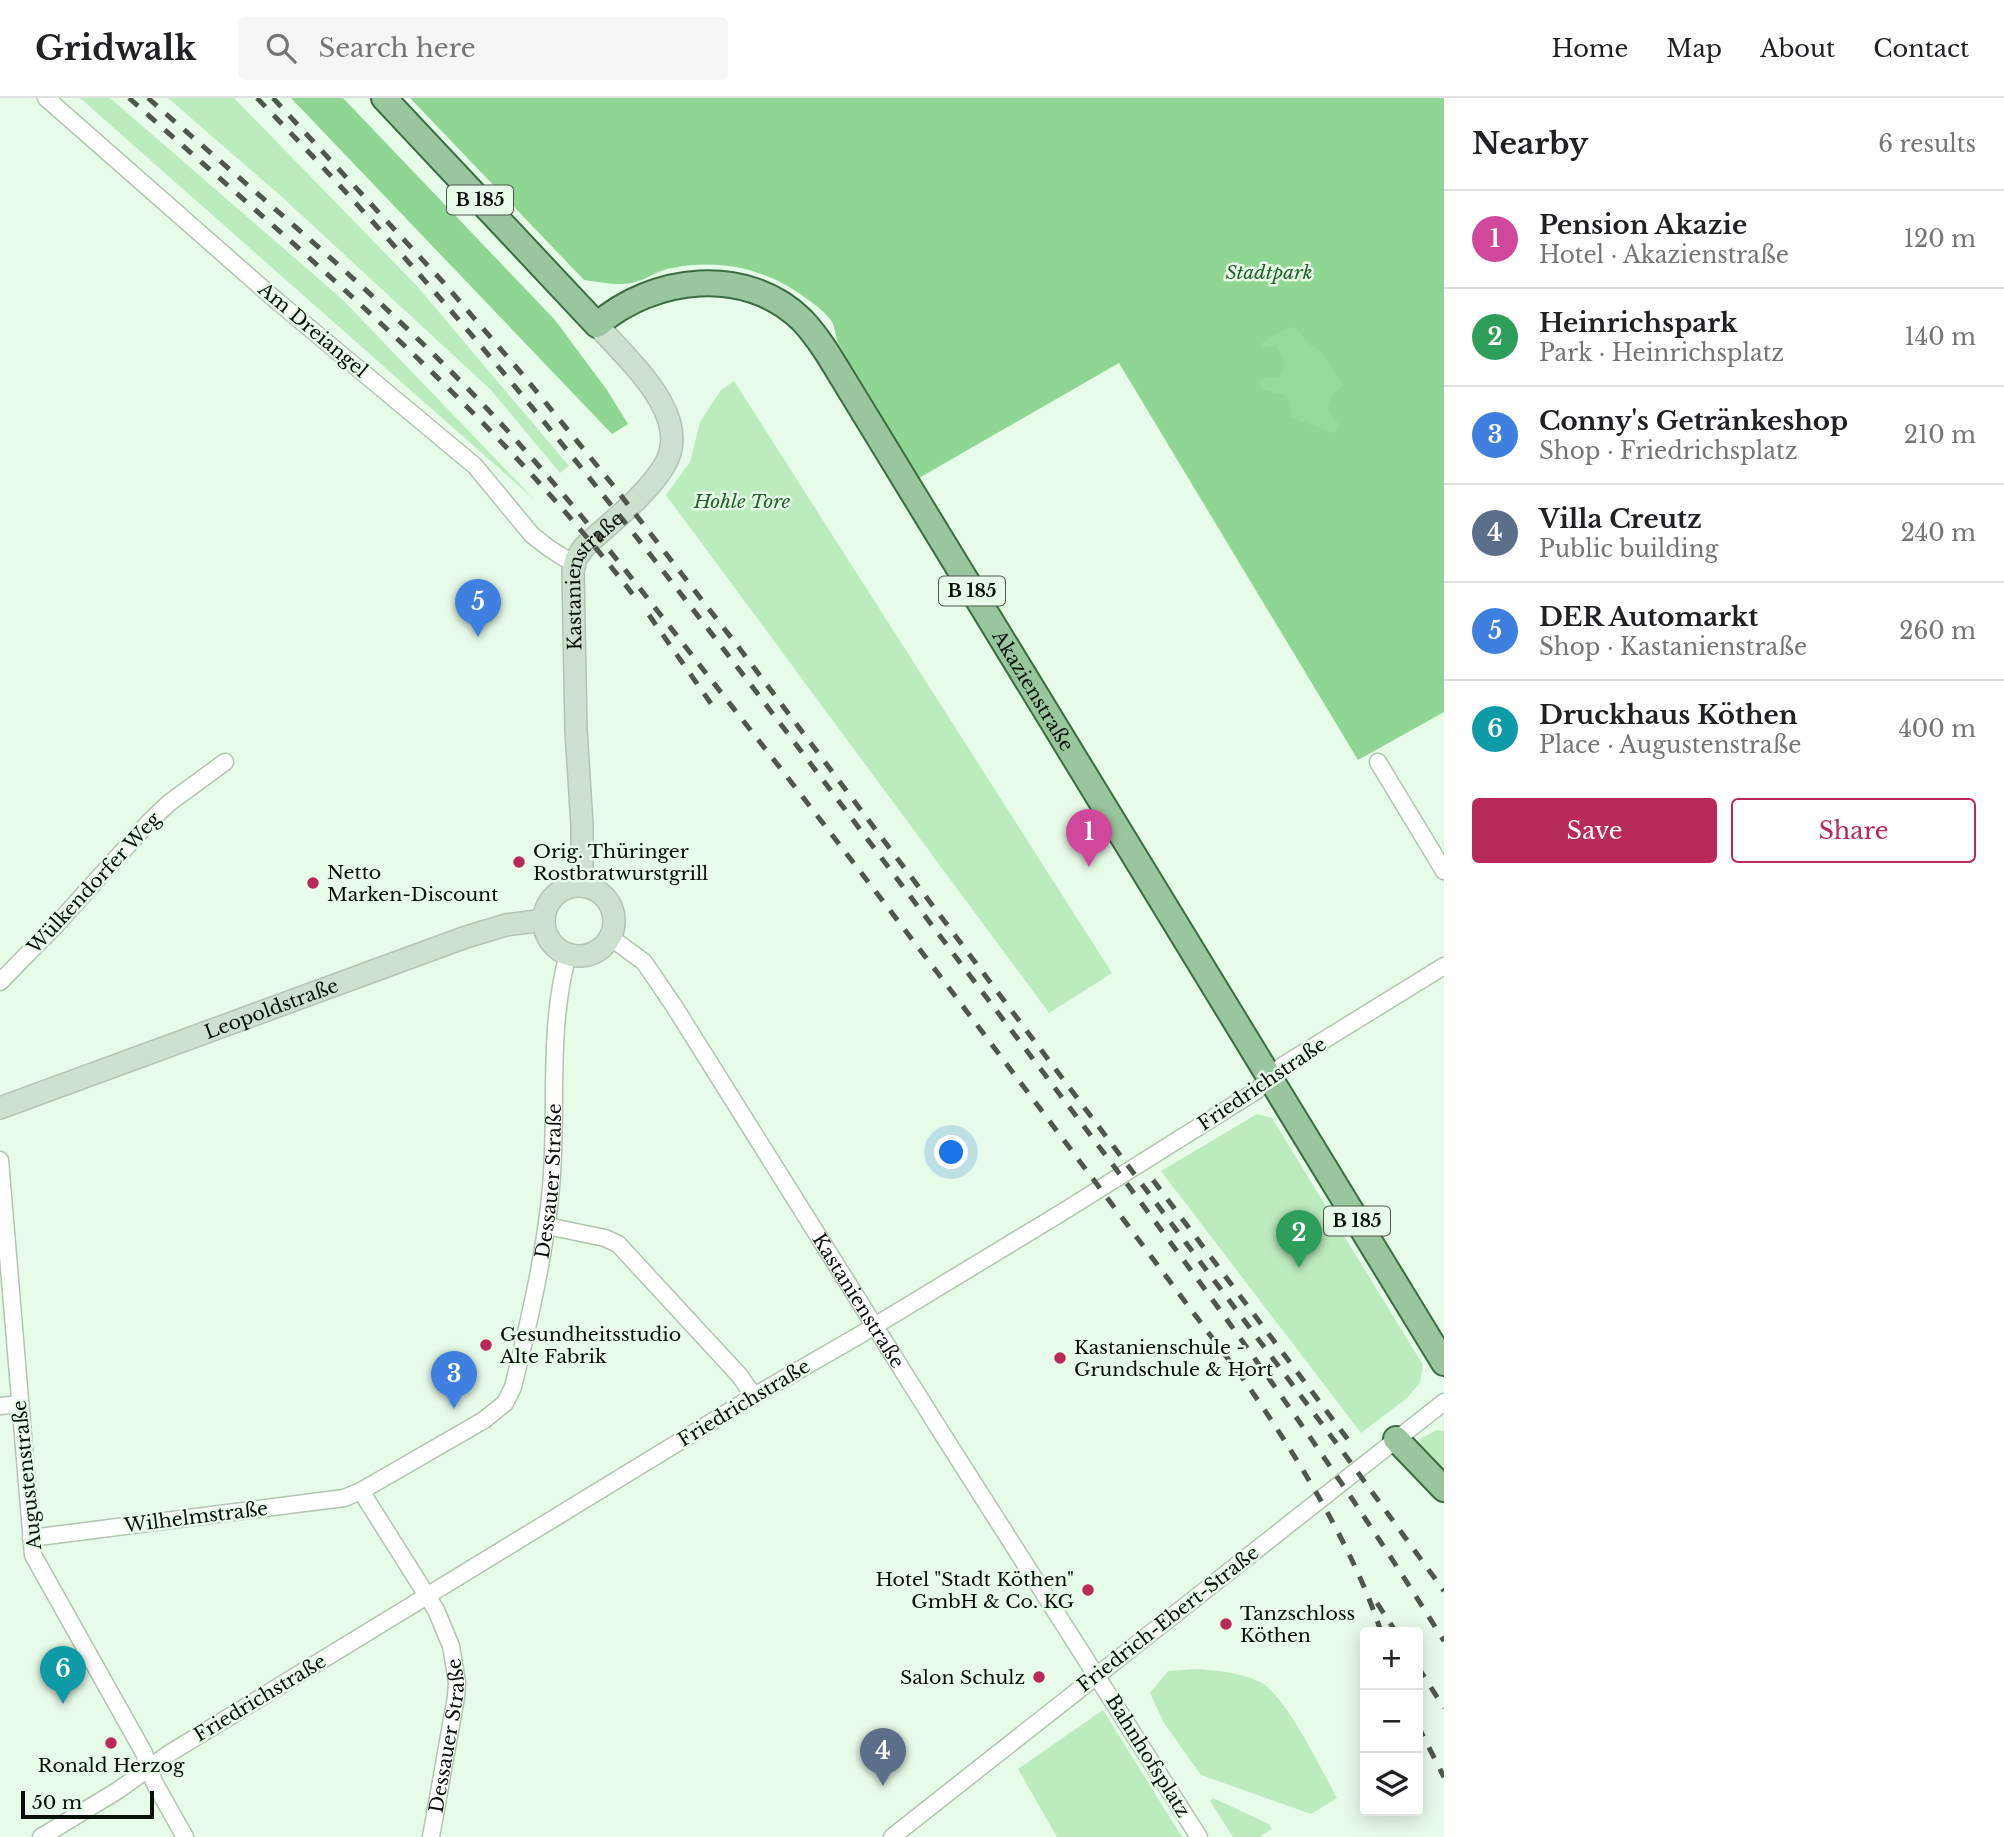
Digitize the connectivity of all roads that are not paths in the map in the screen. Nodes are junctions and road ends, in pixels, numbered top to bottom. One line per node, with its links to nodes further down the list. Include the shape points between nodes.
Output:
1 (47, 98): 4 (street, Am Dreiangel, via 276,301 475,466 532,535)
2 (384, 98): 3 (main road, B 185)
3 (597, 325): 4 (main road, Kastanienstraße, via 662,403 672,447 660,473 583,547); 14 (main road, Akazienstraße / B 185, via 653,294 688,284 718,283 771,297 811,330)
4 (574, 564): 8 (main road, Kastanienstraße)
5 (225, 762): 13 (street, Wülkendorfer Weg, via 149,822)
6 (1378, 762): 7 (street)
7 (1444, 871)
8 (582, 886): 9 (main road, via 559,892 548,904); 10 (main road, via 608,901 614,923)
9 (544, 920): 11 (main road, via 551,941); 15 (main road, Leopoldstraße, via 477,933)
10 (610, 937): 11 (main road, via 589,954); 18 (street, Kastanienstraße, via 644,962 656,979)
11 (568, 954): 17 (street, Dessauer Straße, via 555,1044)
12 (1444, 966): 14 (street, Friedrichstraße, via 1282,1066)
13 (0, 982)
14 (1269, 1079): 18 (street, Friedrichstraße); 19 (main road, B 185)
15 (0, 1108)
16 (0, 1160): 23 (street, Augustenstraße)
17 (547, 1226): 20 (street, via 618,1244); 22 (street, Dessauer Straße, via 518,1368)
18 (876, 1326): 20 (street, Friedrichstraße); 30 (street, Kastanienstraße)
19 (1444, 1363)
20 (754, 1396): 29 (street, Friedrichstraße)
21 (1444, 1402): 25 (street, Friedrich-Ebert-Straße)
22 (505, 1403): 27 (street, Wilhelmstraße, via 484,1420)
23 (19, 1405): 24 (street); 28 (street, Augustenstraße)
24 (0, 1406)
25 (1396, 1439): 26 (main road); 30 (street, Friedrich-Ebert-Straße)
26 (1444, 1489)
27 (360, 1491): 28 (street, Wilhelmstraße, via 344,1498); 29 (street, Dessauer Straße)
28 (31, 1538): 31 (street, Augustenstraße, via 43,1575)
29 (428, 1595): 31 (street, Friedrichstraße); 35 (street, Dessauer Straße, via 446,1630 457,1682)
30 (1097, 1675): 32 (street, Friedrich-Ebert-Straße); 36 (street, Bahnhofsplatz)
31 (149, 1768): 33 (street, Friedrichstraße); 34 (street, Augustenstraße)
32 (900, 1835)
33 (41, 1837)
34 (184, 1837)
35 (431, 1837)
36 (1199, 1837)

